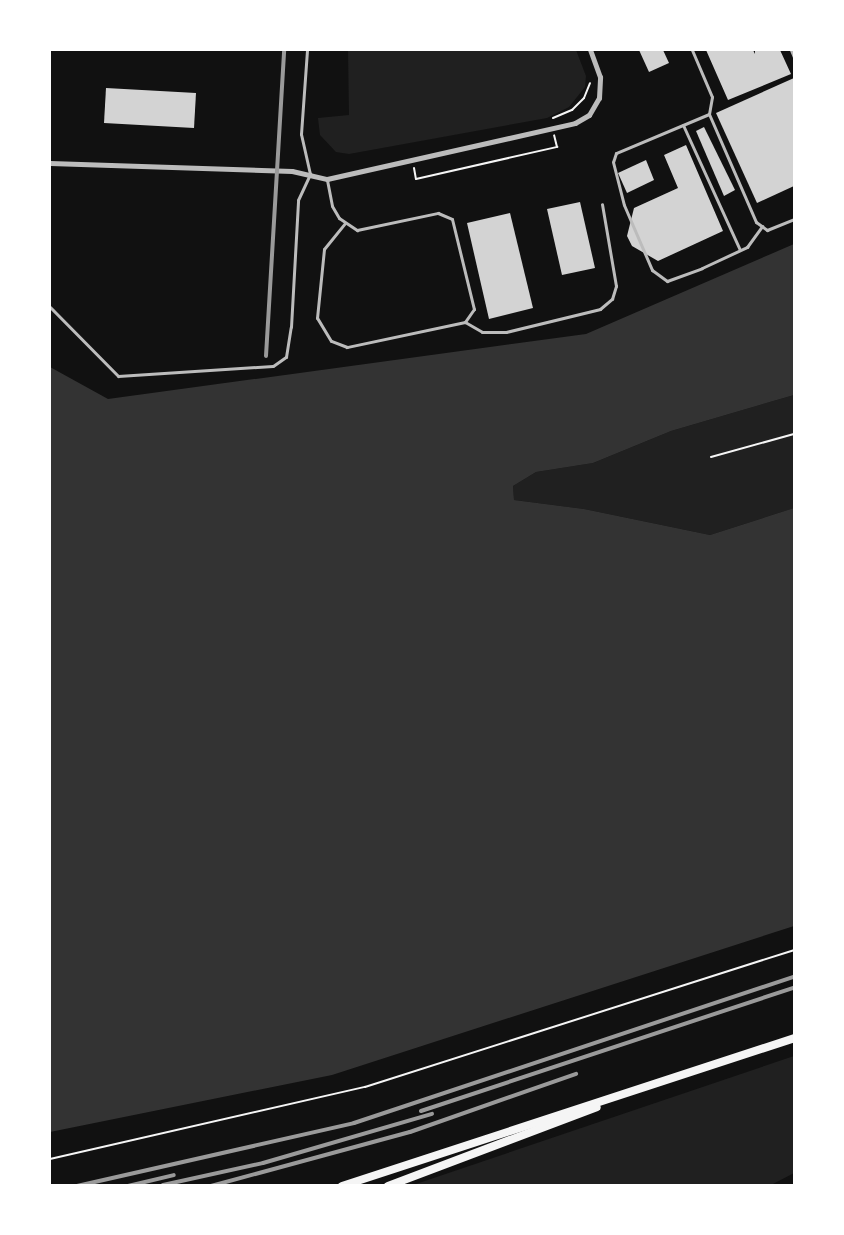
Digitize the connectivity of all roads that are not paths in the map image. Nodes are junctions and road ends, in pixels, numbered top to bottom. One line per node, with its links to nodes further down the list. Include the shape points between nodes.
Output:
1 (306, 50): 9 (lane, via 301,134)
2 (590, 50): 10 (street, via 600,77 599,98 590,115 575,123)
3 (692, 50): 6 (lane, via 712,97)
4 (791, 50): 5 (lane)
5 (795, 57)
6 (708, 114): 7 (lane); 14 (lane, via 756,222)
7 (682, 125): 15 (lane); 15 (lane, via 616,153 614,162 624,205 652,270 667,281)
8 (50, 163): 9 (street)
9 (310, 174): 10 (street); 16 (lane, via 298,200 291,327 286,357 281,362 273,366 118,376)
10 (327, 178): 13 (lane, via 332,206)
11 (602, 204): 17 (lane, via 616,286 612,299 600,309 506,332 482,332)
12 (795, 219): 14 (lane, via 767,230)
13 (345, 223): 17 (lane, via 357,231 438,213 452,219 474,309); 17 (lane, via 324,249 317,318 331,341 347,347)
14 (762, 226): 15 (lane, via 747,247)
15 (740, 250)
16 (50, 307)
17 (465, 322)
18 (795, 1038): 19 (main road)
19 (625, 1095): 20 (main road); 21 (main road)
20 (342, 1185)
21 (388, 1185)

